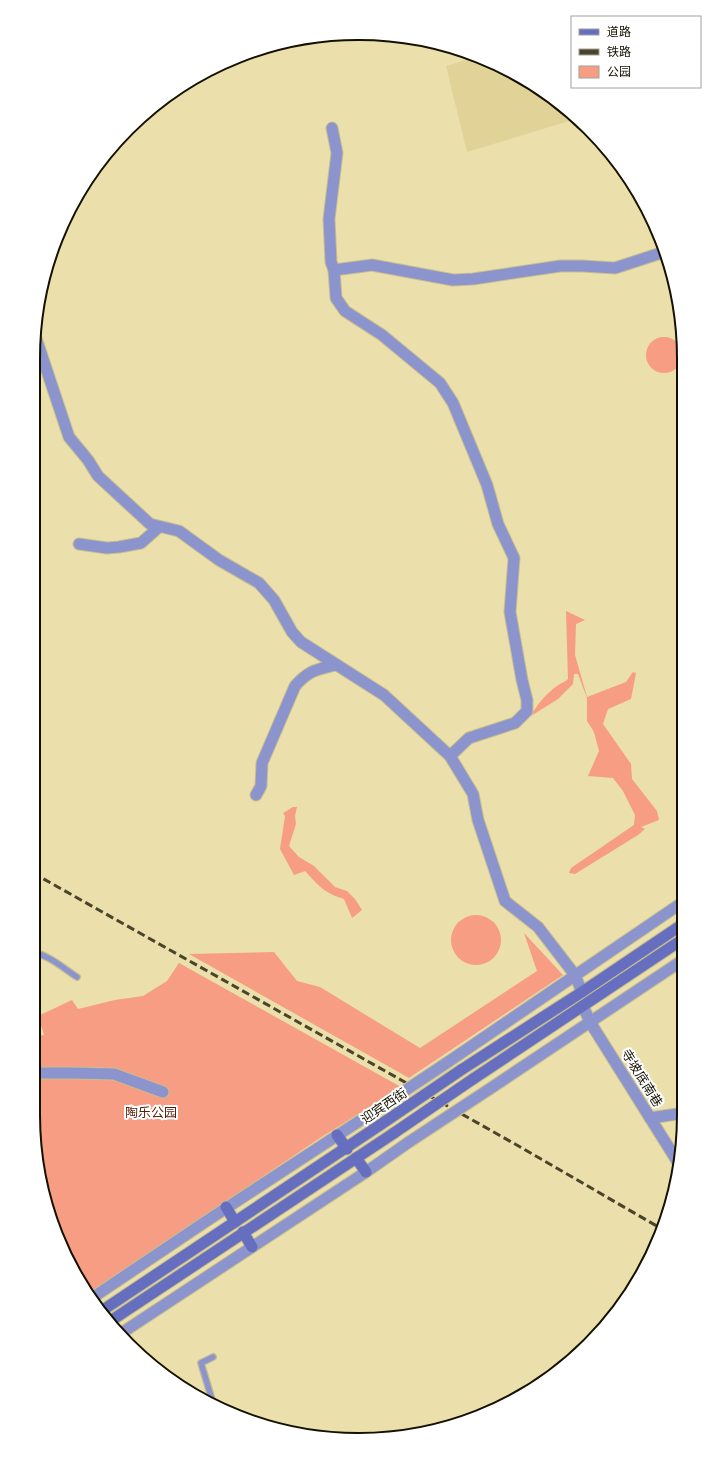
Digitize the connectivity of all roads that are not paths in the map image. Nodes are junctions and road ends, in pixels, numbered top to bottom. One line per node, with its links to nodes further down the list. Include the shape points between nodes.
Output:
1 (332, 128): 3 (street, via 337,153 329,219 331,262)
2 (659, 254): 3 (street, via 615,268 560,266 473,279 453,280 372,265)
3 (334, 270): 8 (street, via 336,298 345,311 382,335 440,383 454,403 487,484 498,524 514,558 510,612 527,711 515,723 469,738)
4 (40, 351): 5 (street, via 69,437 98,476 150,524)
5 (159, 527): 6 (street, via 141,543 107,548); 7 (street, via 179,531 219,560 259,583 274,600 292,632 301,642)
6 (79, 544)
7 (336, 665): 8 (street, via 384,695); 9 (street, via 304,676 295,686 262,763 261,786)
8 (450, 756): 15 (street, via 473,794 478,820 505,901 538,927)
9 (256, 795)
10 (677, 906): 15 (street)
11 (677, 928): 17 (main road, 迎宾西街)
12 (677, 943): 18 (main road)
13 (40, 954): 16 (lane)
14 (677, 965): 19 (street)
15 (575, 975): 17 (street); 24 (street, bridge)
16 (77, 977)
17 (582, 992): 18 (main road); 25 (main road, 迎宾西街, bridge, via 461,1070)
18 (582, 1006): 19 (street, 寺坡底南巷); 27 (main road, bridge)
19 (590, 1022): 23 (street, 寺坡底南巷); 28 (street, bridge)
20 (40, 1073): 21 (street, via 114,1074)
21 (163, 1092)
22 (677, 1114): 23 (street)
23 (650, 1118): 26 (street, 寺坡底南巷)
24 (337, 1135): 25 (main road); 29 (street)
25 (347, 1149): 30 (main road, 迎宾西街)
26 (674, 1156)
27 (356, 1158): 28 (main road); 31 (main road)
28 (366, 1172): 32 (street)
29 (226, 1208): 30 (main road); 33 (street)
30 (235, 1222): 34 (main road, 迎宾西街)
31 (243, 1232): 32 (main road); 35 (main road)
32 (252, 1247): 36 (street)
33 (97, 1295)
34 (106, 1308)
35 (114, 1319)
36 (125, 1331)
37 (213, 1357): 38 (lane, via 201,1363)
38 (211, 1396)

